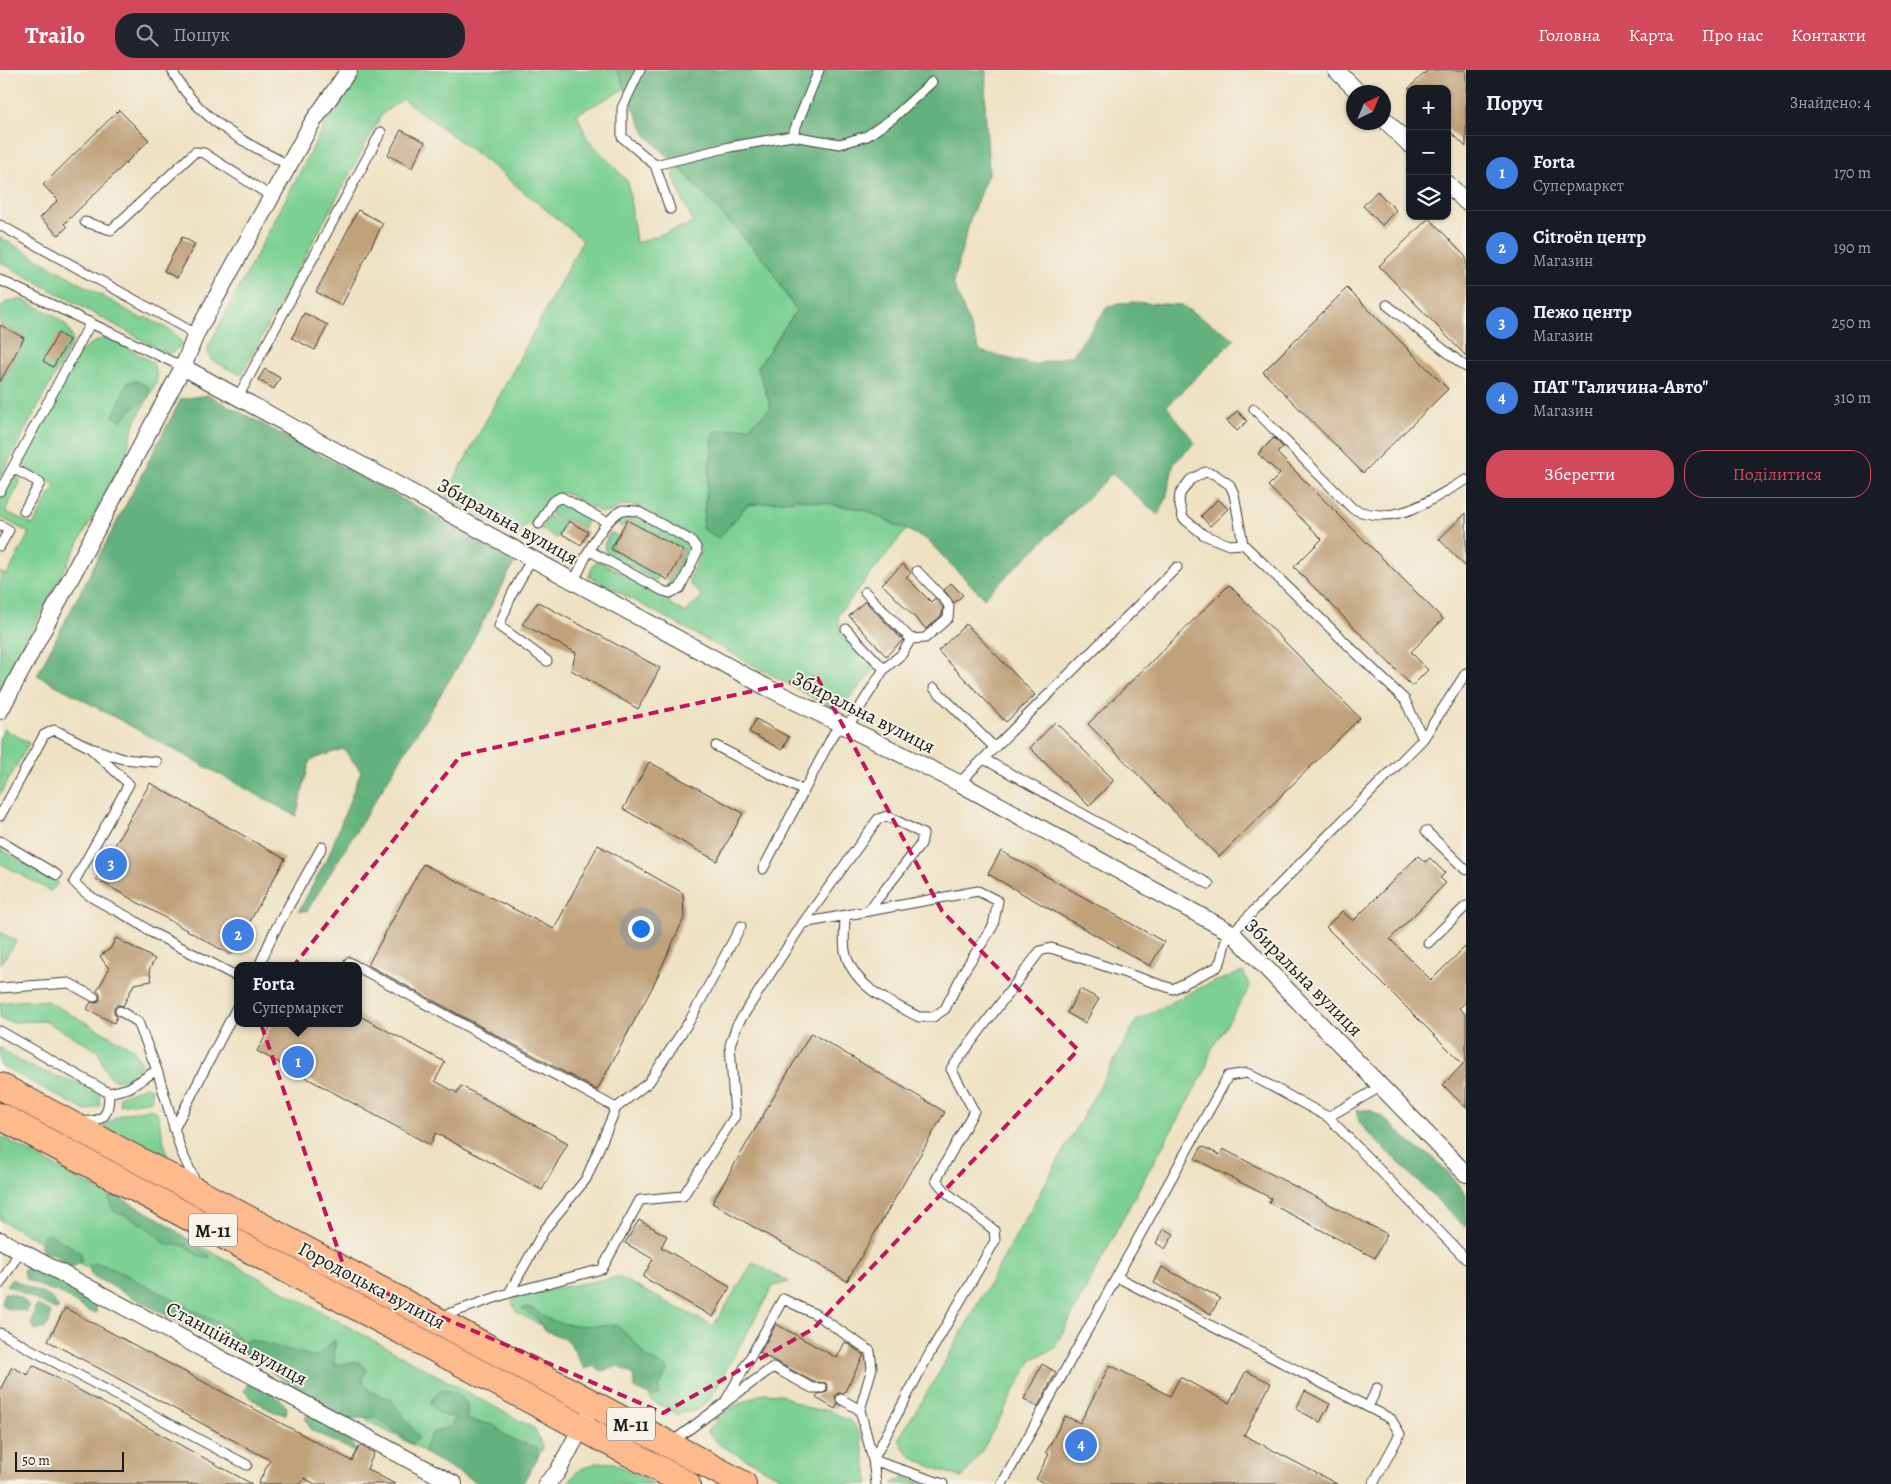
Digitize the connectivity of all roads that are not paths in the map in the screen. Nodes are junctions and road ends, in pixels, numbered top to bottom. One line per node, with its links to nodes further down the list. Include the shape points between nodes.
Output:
1 (172, 70): 12 (lane, via 180,87 224,131)
2 (349, 70): 12 (street, via 324,103)
3 (640, 70): 13 (lane, via 622,108 622,137)
4 (819, 70): 10 (lane)
5 (1336, 70): 7 (street)
6 (932, 82): 10 (lane, via 893,118 867,136 840,144)
7 (1351, 85)
8 (1391, 126): 11 (street)
9 (381, 132): 26 (lane)
10 (792, 136): 13 (lane)
11 (1406, 141)
12 (289, 165): 15 (street)
13 (655, 165): 17 (lane)
14 (1451, 188): 16 (street)
15 (272, 197): 18 (lane, via 204,153 196,152 111,230); 23 (street)
16 (1466, 202)
17 (670, 209)
18 (85, 222)
19 (0, 225): 23 (lane)
20 (0, 280): 22 (lane)
21 (1387, 305): 25 (lane)
22 (91, 322): 24 (lane); 28 (lane)
23 (196, 334): 24 (street)
24 (183, 367): 26 (street, Збиральна вулиця); 49 (street)
25 (1466, 368)
26 (238, 397): 38 (street, Збиральна вулиця)
27 (1254, 409): 29 (lane, via 1353,509 1369,515 1386,517 1403,513)
28 (13, 468): 30 (lane); 31 (lane, via 40,482)
29 (1466, 480)
30 (0, 492)
31 (24, 511)
32 (607, 522): 33 (lane, via 561,497 552,502); 37 (lane); 37 (lane, via 622,510 632,509 693,543 696,557 680,588 670,593 663,591)
33 (539, 524)
34 (0, 525): 36 (lane, via 9,530)
35 (1243, 544): 35 (lane, via 1230,485 1205,472 1190,480 1178,502 1183,518 1204,535 1229,545); 51 (lane, via 1405,700)
36 (0, 546)
37 (590, 551): 41 (lane)
38 (532, 558): 41 (street, Збиральна вулиця); 45 (lane, via 499,626)
39 (1177, 567): 54 (lane)
40 (917, 571): 44 (lane, via 947,602 950,613 945,623 925,638)
41 (574, 581): 50 (street, Збиральна вулиця)
42 (865, 592): 44 (lane)
43 (846, 629): 46 (lane)
44 (911, 639): 46 (lane, via 902,654)
45 (547, 661)
46 (884, 669): 50 (lane, via 852,720)
47 (1466, 673): 51 (lane)
48 (934, 688): 54 (lane)
49 (0, 711)
50 (843, 726): 57 (street, Збиральна вулиця); 58 (lane, via 834,733)
51 (1423, 739): 72 (lane)
52 (716, 746): 58 (lane)
53 (90, 747): 56 (lane, via 123,759); 59 (lane, via 54,730 44,735); 76 (lane, via 129,784 74,882 82,891 149,930)
54 (994, 748): 55 (lane)
55 (984, 759): 57 (lane); 66 (lane)
56 (157, 762)
57 (959, 783): 72 (street, Збиральна вулиця)
58 (804, 790): 63 (lane)
59 (0, 816)
60 (1426, 831): 64 (lane)
61 (0, 841): 65 (lane)
62 (322, 846): 74 (lane)
63 (763, 869)
64 (1466, 870)
65 (57, 875)
66 (1209, 884)
67 (1466, 906): 73 (lane)
68 (868, 911): 69 (lane); 69 (lane, via 978,891 998,901 993,926 944,1009 926,1018 870,990 854,972 845,951); 70 (lane, via 921,844 923,834 887,816 878,819)
69 (845, 916): 70 (lane)
70 (803, 923): 98 (lane, via 737,1025 730,1045 735,1116 683,1196 640,1200 602,1269)
71 (741, 926): 86 (lane, via 690,1020 648,1082)
72 (1232, 933): 84 (street, Збиральна вулиця); 110 (lane, via 1226,939 1217,967 1173,989 1051,948 1040,950 950,1070 974,1111 936,1180 946,1192 994,1230 995,1241)
73 (1428, 943)
74 (261, 962)
75 (362, 969): 86 (lane)
76 (234, 975)
77 (0, 988): 78 (lane, via 69,983)
78 (94, 997)
79 (120, 1012): 82 (lane, via 138,1022)
80 (234, 1013): 90 (lane)
81 (0, 1031): 85 (lane)
82 (157, 1070): 85 (lane, via 129,1088); 90 (lane)
83 (0, 1086): 88 (main road, Городоцька вулиця / М-11)
84 (1382, 1086): 89 (lane); 91 (street, Збиральна вулиця)
85 (109, 1093): 88 (lane, via 109,1109 104,1116 91,1122)
86 (616, 1108): 98 (lane, via 586,1179 545,1230)
87 (0, 1116): 108 (main road, Городоцька вулиця / М-11)
88 (57, 1117): 92 (main road, Городоцька вулиця / М-11)
89 (1328, 1117): 95 (lane); 96 (lane, via 1247,1073 1228,1076)
90 (174, 1129): 92 (lane)
91 (1466, 1174)
92 (202, 1194): 99 (main road, Городоцька вулиця / М-11)
93 (0, 1240): 94 (street, Станційна вулиця)
94 (20, 1251): 97 (lane); 112 (street, Станційна вулиця)
95 (1466, 1259)
96 (1117, 1278): 106 (lane); 118 (lane)
97 (0, 1284)
98 (509, 1294): 99 (lane)
99 (435, 1319): 104 (main road, Городоцька вулиця / М-11)
100 (0, 1333): 111 (lane)
101 (822, 1388): 105 (lane, via 812,1388 773,1367)
102 (1377, 1388): 106 (lane)
103 (841, 1399): 107 (lane)
104 (593, 1404): 108 (street); 109 (main road, Городоцька вулиця / М-11)
105 (724, 1404): 107 (lane, via 783,1299 818,1315 870,1351 872,1368); 109 (lane)
106 (1368, 1407): 119 (lane, via 1391,1419 1400,1434)
107 (860, 1410): 110 (lane)
108 (581, 1429): 113 (street, via 557,1473); 114 (main road, Городоцька вулиця / М-11)
109 (668, 1444): 115 (main road, Городоцька вулиця / М-11)
110 (873, 1460): 116 (lane); 117 (lane)
111 (247, 1465)
112 (454, 1484)
113 (546, 1484)
114 (687, 1484)
115 (743, 1484)
116 (876, 1484)
117 (943, 1484)
118 (1002, 1484)
119 (1373, 1484)

